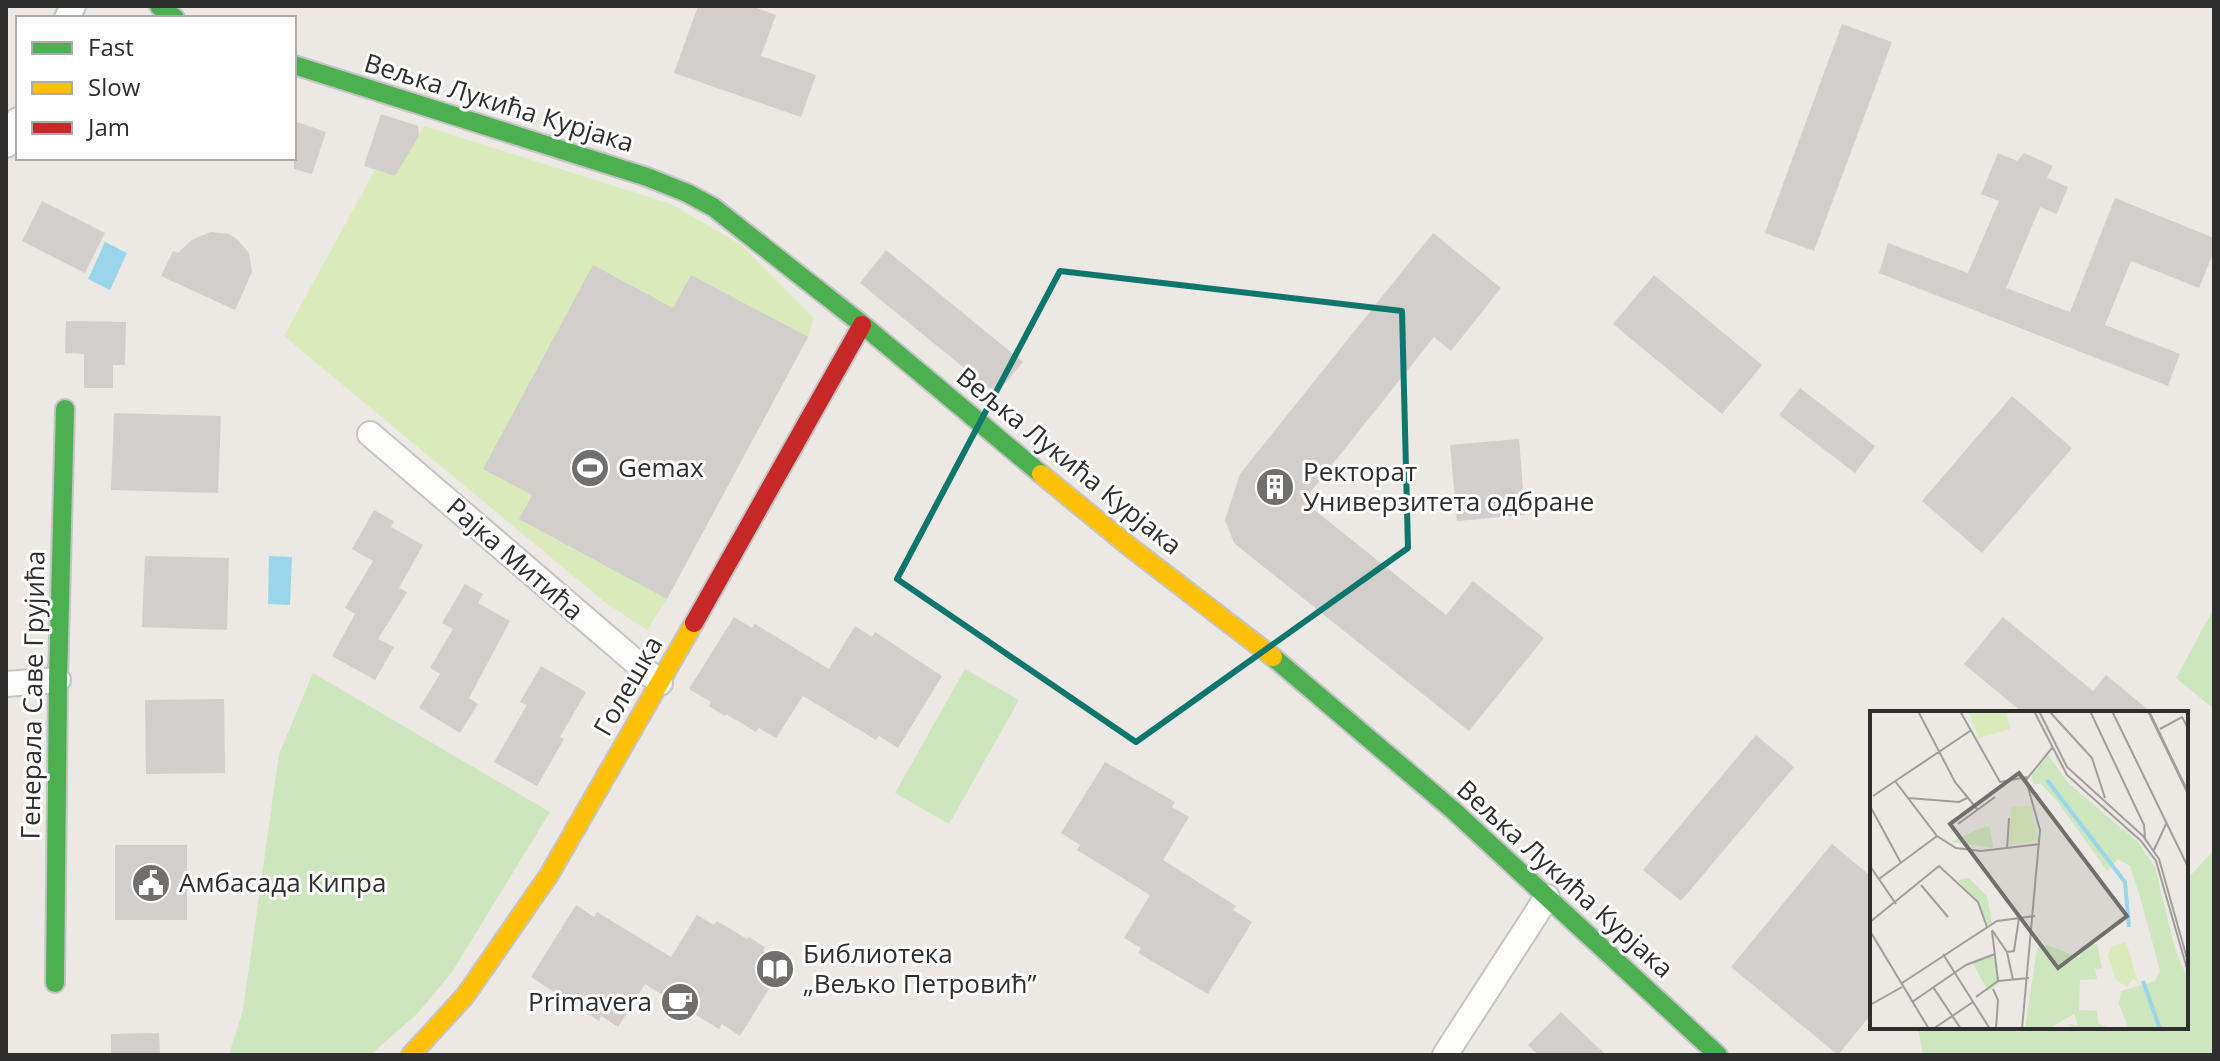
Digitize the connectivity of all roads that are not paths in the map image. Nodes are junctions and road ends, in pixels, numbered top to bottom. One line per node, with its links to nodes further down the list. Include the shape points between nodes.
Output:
1 (296, 66): 4 (street, Вељка Лукића Курјака, via 687,193 723,214)
2 (16, 124): 3 (street)
3 (6, 145)
4 (862, 325): 8 (street, Голешка); 10 (street, Вељка Лукића Курјака, via 1110,531 1292,672)
5 (65, 409): 7 (street, Генерала Саве Грујића)
6 (370, 434): 8 (street, Рајка Митића)
7 (58, 680): 9 (street); 11 (street, Генерала Саве Грујића)
8 (660, 683): 12 (street, Голешка, via 509,935 465,996)
9 (6, 684)
10 (1547, 897): 13 (street); 14 (street, Вељка Лукића Курјака)
11 (55, 983)
12 (411, 1055)
13 (1445, 1055)
14 (1718, 1055)

